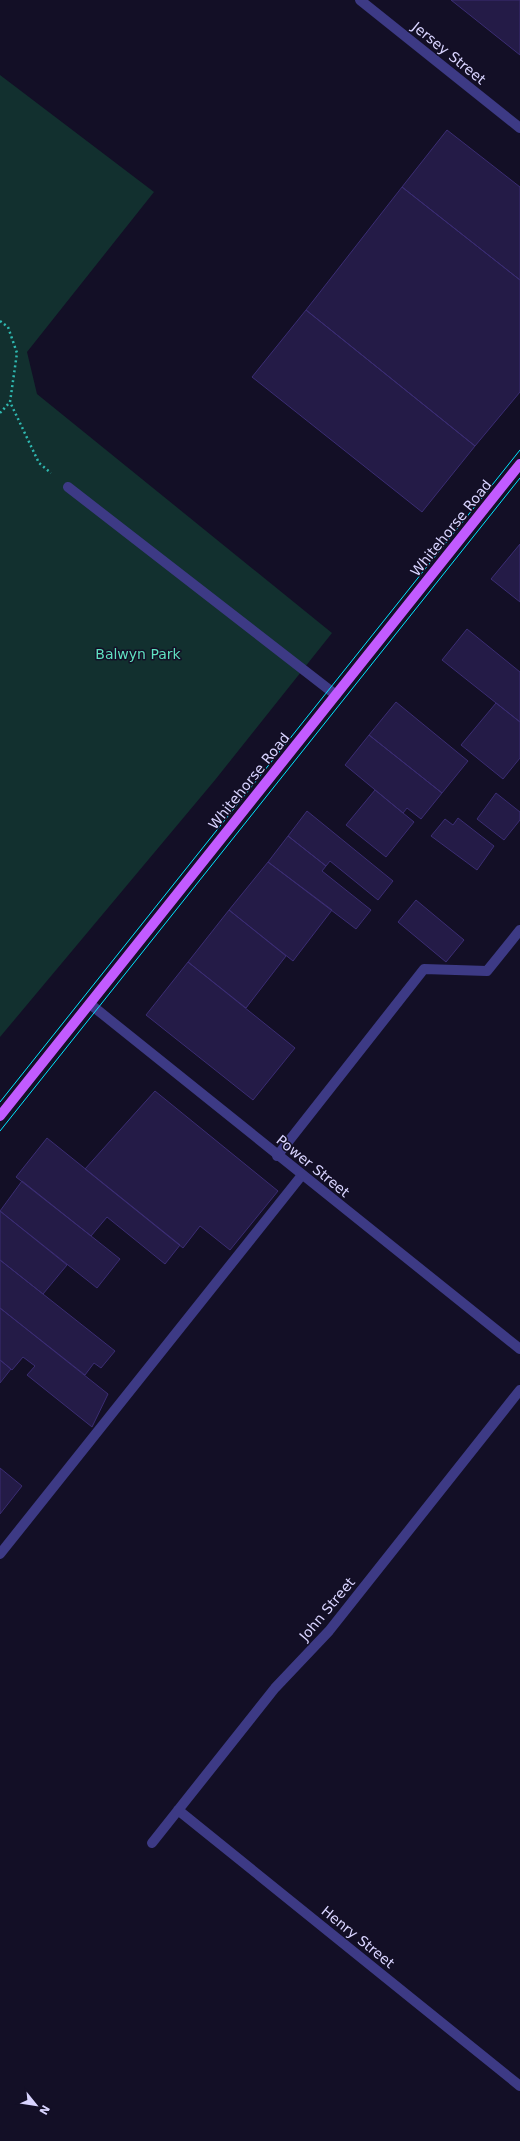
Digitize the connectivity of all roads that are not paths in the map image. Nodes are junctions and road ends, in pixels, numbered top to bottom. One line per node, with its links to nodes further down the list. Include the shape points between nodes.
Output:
1 (360, 0): 2 (street, Jersey Street)
2 (520, 128)
3 (520, 464): 5 (main road, Whitehorse Road)
4 (68, 487): 5 (street)
5 (336, 695): 7 (main road, Whitehorse Road)
6 (520, 930): 9 (street, via 487,971 424,969)
7 (90, 1004): 8 (main road, Whitehorse Road); 9 (street, Power Street)
8 (0, 1116)
9 (277, 1156): 10 (street, Power Street)
10 (302, 1175): 11 (street, Power Street); 13 (street)
11 (520, 1349)
12 (520, 1390): 14 (street, John Street, via 329,1631 275,1688)
13 (0, 1554)
14 (178, 1810): 15 (street, John Street); 16 (street, Henry Street)
15 (152, 1843)
16 (520, 2086)

